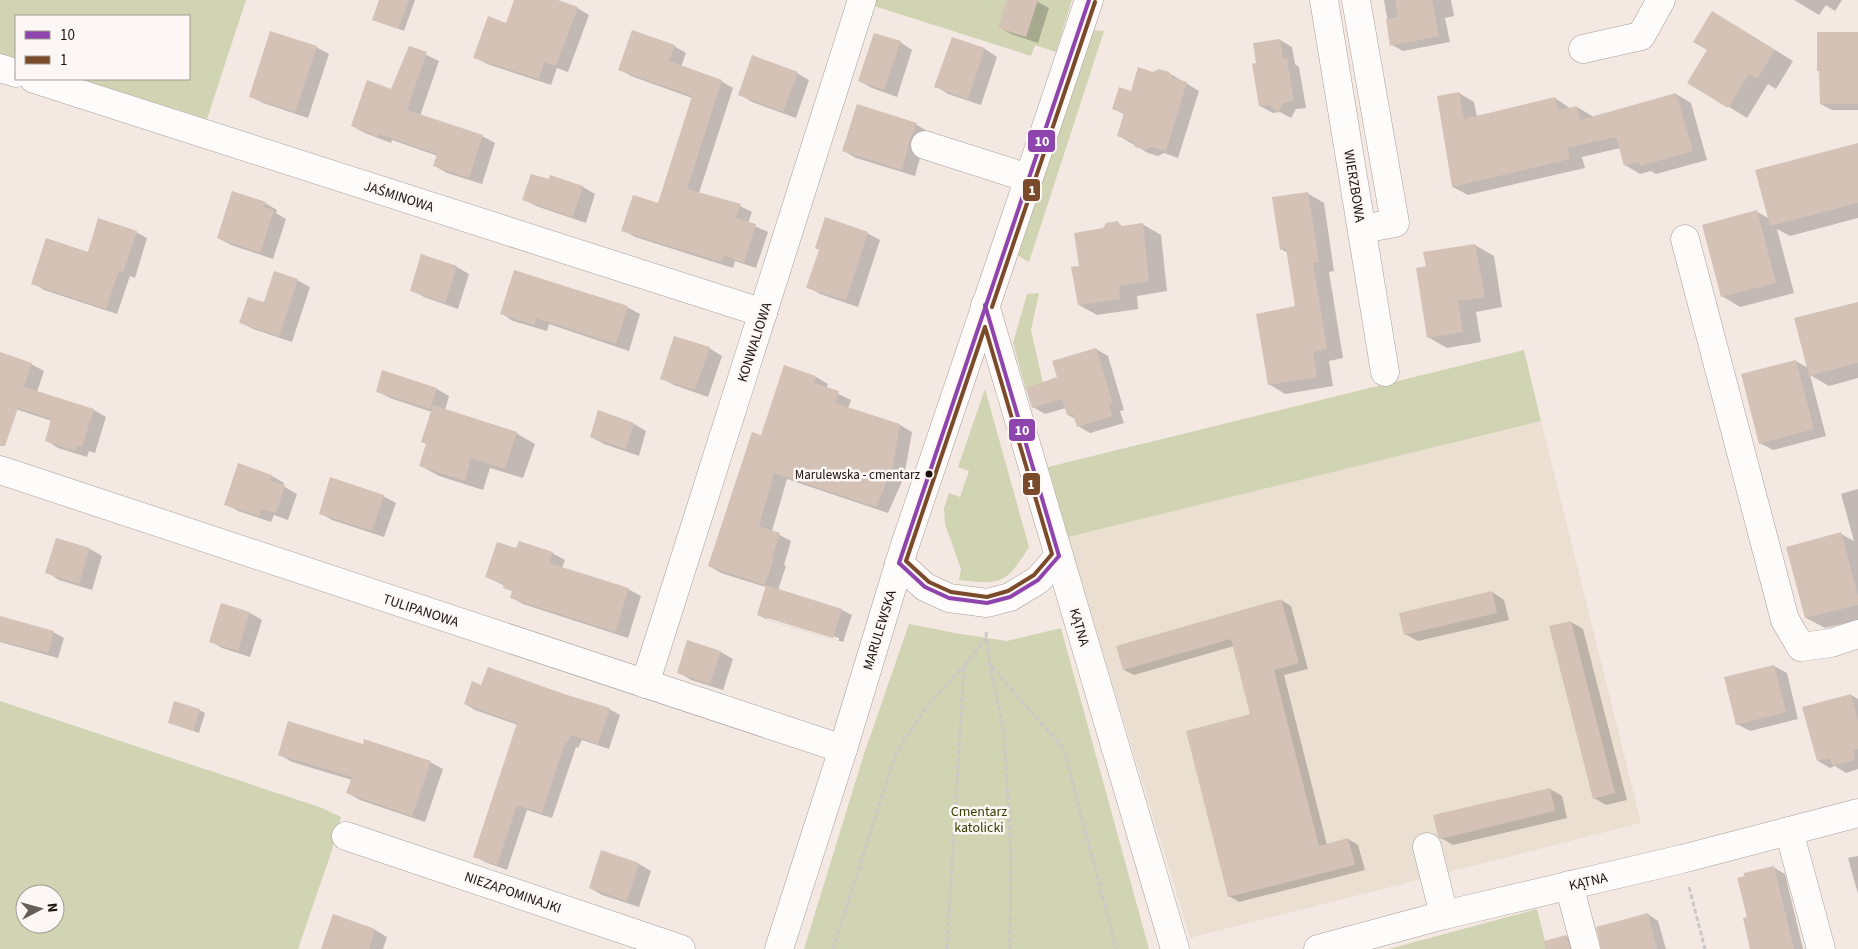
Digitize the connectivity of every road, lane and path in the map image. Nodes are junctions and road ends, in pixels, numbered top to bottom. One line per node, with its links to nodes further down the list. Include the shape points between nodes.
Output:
1 (862, 0): 15 (street, KONWALIOWA)
2 (1089, 0): 11 (street, MARULEWSKA)
3 (1324, 0): 12 (street, WIERZBOWA)
4 (1356, 0): 12 (street, via 1395,223)
5 (1661, 0): 6 (street, via 1641,36)
6 (1583, 49)
7 (0, 68): 8 (street)
8 (15, 73)
9 (37, 80): 15 (street, JAŚMINOWA)
10 (925, 145): 11 (street)
11 (1028, 178): 14 (street, MARULEWSKA)
12 (1362, 229): 16 (street, WIERZBOWA)
13 (1685, 239): 21 (street, via 1785,620 1802,647 1831,643)
14 (985, 305): 18 (street, KĄTNA); 19 (street, MARULEWSKA)
15 (763, 313): 25 (street, KONWALIOWA)
16 (1385, 372)
17 (0, 470): 25 (street, TULIPANOWA)
18 (1059, 556): 20 (street, via 1038,580 1010,597); 40 (street, KĄTNA)
19 (899, 563): 20 (street, via 925,588 949,598); 26 (street, MARULEWSKA)
20 (987, 603): 22 (path)
21 (1858, 634)
22 (986, 638): 23 (path); 24 (path)
23 (964, 666): 36 (path, via 927,706 896,753); 37 (path)
24 (990, 666): 38 (path, via 1004,732 1011,853); 39 (path, via 1064,749)
25 (645, 684): 26 (street, TULIPANOWA)
26 (843, 749): 35 (street, MARULEWSKA)
27 (1858, 813): 28 (street, KĄTNA)
28 (1789, 831): 31 (street, KĄTNA); 44 (street)
29 (346, 836): 34 (street, NIEZAPOMINAJKI)
30 (1427, 847): 33 (street)
31 (1682, 859): 32 (street, KĄTNA); 43 (path)
32 (1569, 886): 33 (street, KĄTNA); 42 (street)
33 (1444, 915): 41 (street, KĄTNA)
34 (681, 949)
35 (779, 949)
36 (833, 949)
37 (947, 949)
38 (1010, 949)
39 (1116, 949)
40 (1175, 949)
41 (1318, 949)
42 (1586, 949)
43 (1705, 949)
44 (1822, 949)

